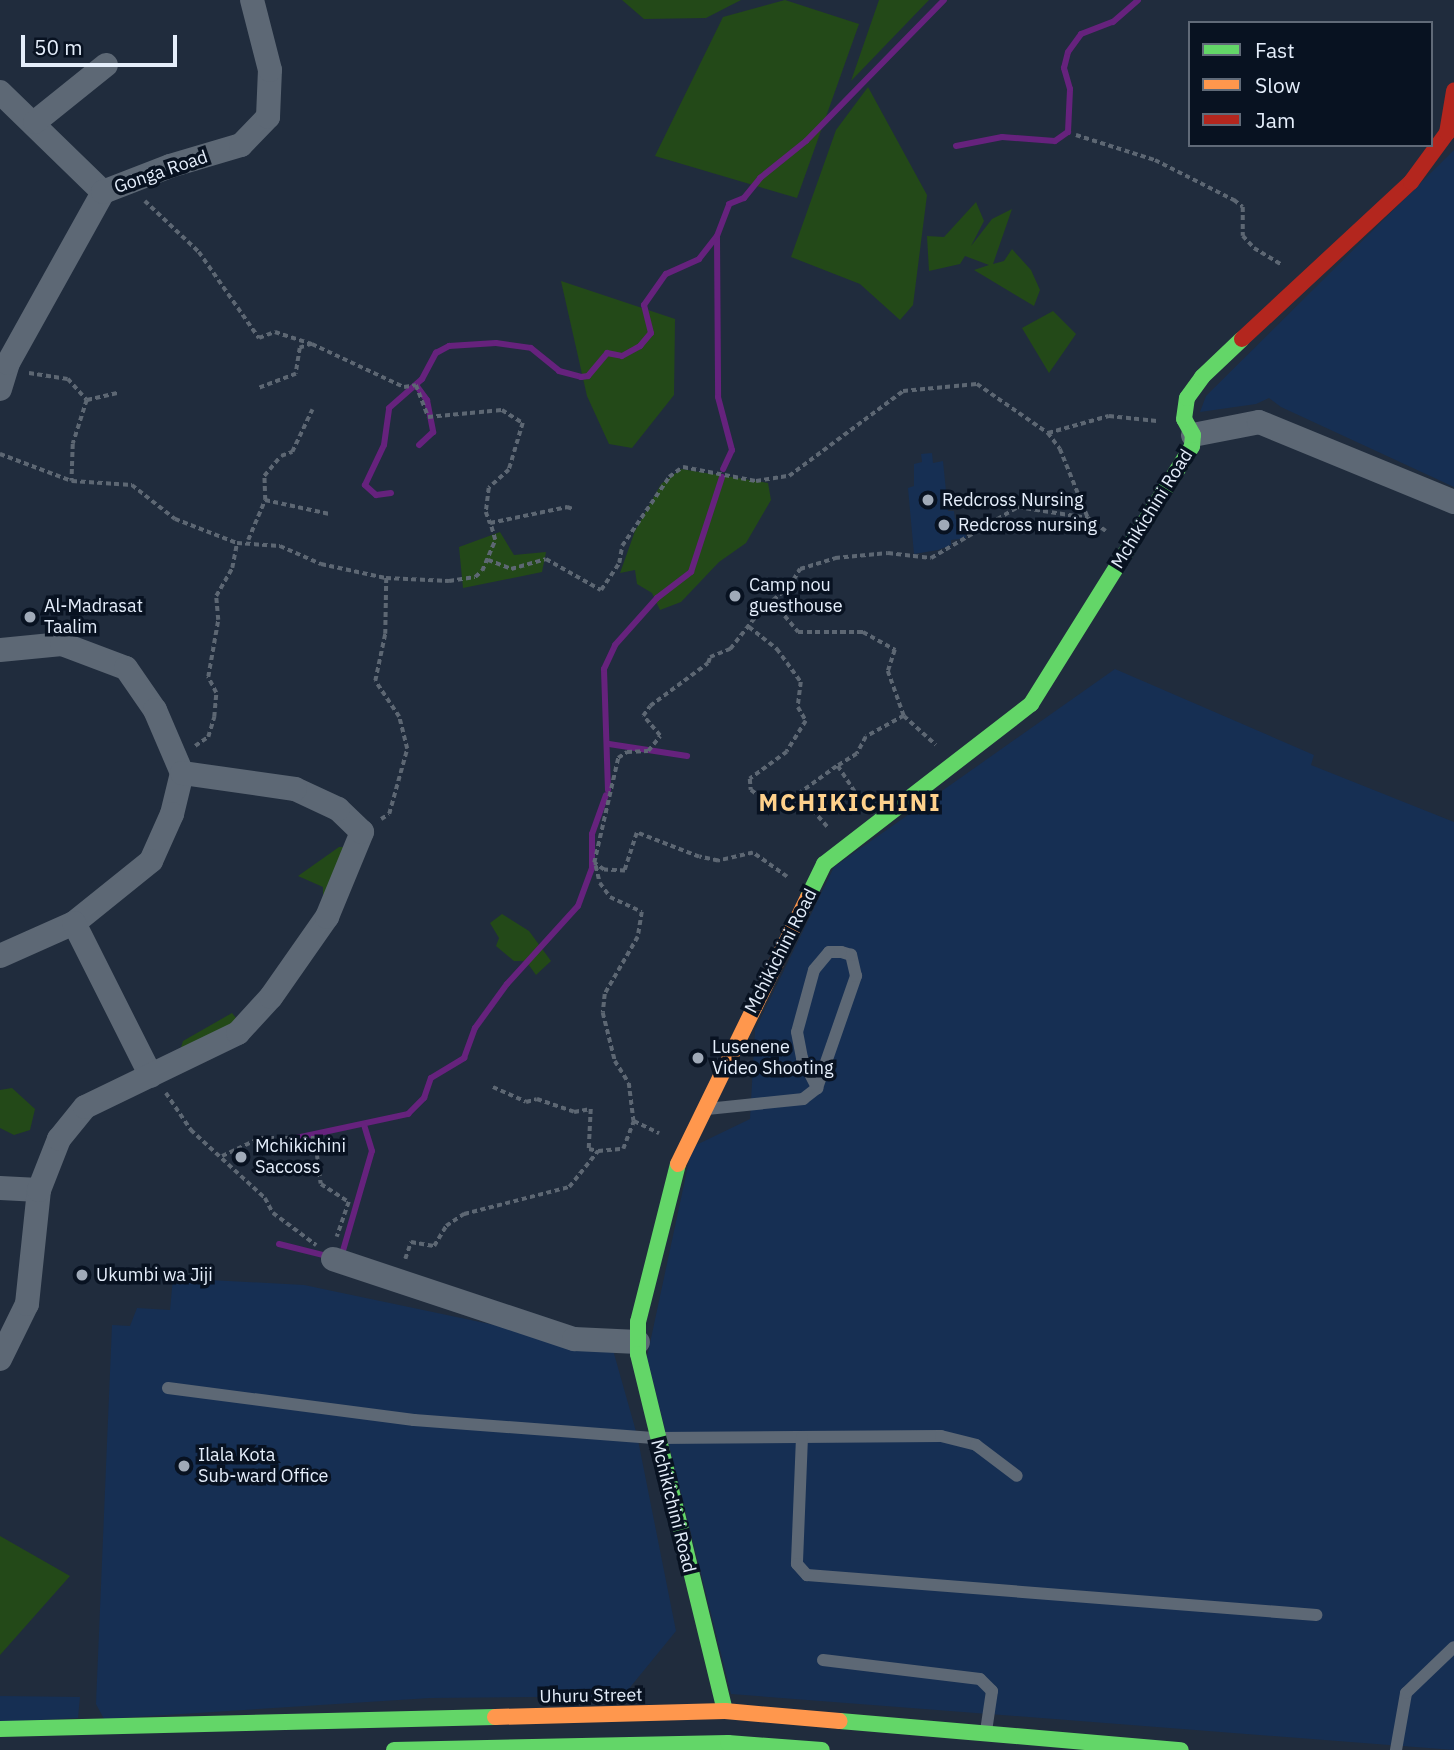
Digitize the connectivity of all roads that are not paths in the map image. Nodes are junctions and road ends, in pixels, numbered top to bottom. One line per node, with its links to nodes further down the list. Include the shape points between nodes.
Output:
1 (251, 0): 6 (street, Gonga Road, via 270,70 268,117 241,145)
2 (106, 65): 5 (street)
3 (1454, 91): 8 (street, Mchikichini Road, via 1447,132 1411,182 1202,377 1183,409)
4 (0, 92): 5 (street)
5 (35, 122): 6 (street)
6 (114, 188): 7 (street, Gonga Road, via 8,363)
7 (0, 389)
8 (1193, 435): 9 (street, Mchikichini Road, via 1259,422); 16 (street, Mchikichini Road, via 1192,446 1031,704 824,864)
9 (1454, 502)
10 (0, 650): 11 (street, via 62,644 126,668 155,710)
11 (177, 762): 12 (street, via 172,814 151,861); 14 (street, via 295,789 338,809 362,832 327,917 271,998 238,1032)
12 (74, 923): 13 (street); 14 (street)
13 (0, 956)
14 (150, 1076): 18 (street, via 85,1107 59,1139)
15 (817, 1088): 15 (lane, via 856,976 851,956 841,952 829,952 814,970 797,1032 802,1058); 16 (lane, via 803,1099)
16 (702, 1109): 20 (street, Mchikichini Road, via 684,1146 638,1322)
17 (0, 1188): 18 (street)
18 (39, 1190): 21 (street, via 27,1304)
19 (333, 1256): 20 (street, via 574,1339)
20 (638, 1342): 24 (street, Mchikichini Road)
21 (0, 1359)
22 (168, 1388): 24 (lane, via 414,1420)
23 (802, 1437): 24 (lane); 25 (lane, via 941,1436 976,1445); 26 (lane, via 797,1564 807,1575)
24 (656, 1438): 29 (street, Mchikichini Road)
25 (1017, 1475)
26 (1316, 1615)
27 (1453, 1648): 37 (lane, via 1406,1693)
28 (823, 1660): 32 (lane, via 980,1679 992,1691)
29 (725, 1712): 30 (street, Uhuru Street); 32 (street, Uhuru Street)
30 (647, 1714): 31 (street, Uhuru Street); 33 (street)
31 (0, 1729)
32 (986, 1731): 36 (street, Uhuru Street)
33 (657, 1747): 34 (street); 35 (street, via 728,1743)
34 (394, 1750)
35 (822, 1750)
36 (1181, 1750)
37 (1396, 1750)

